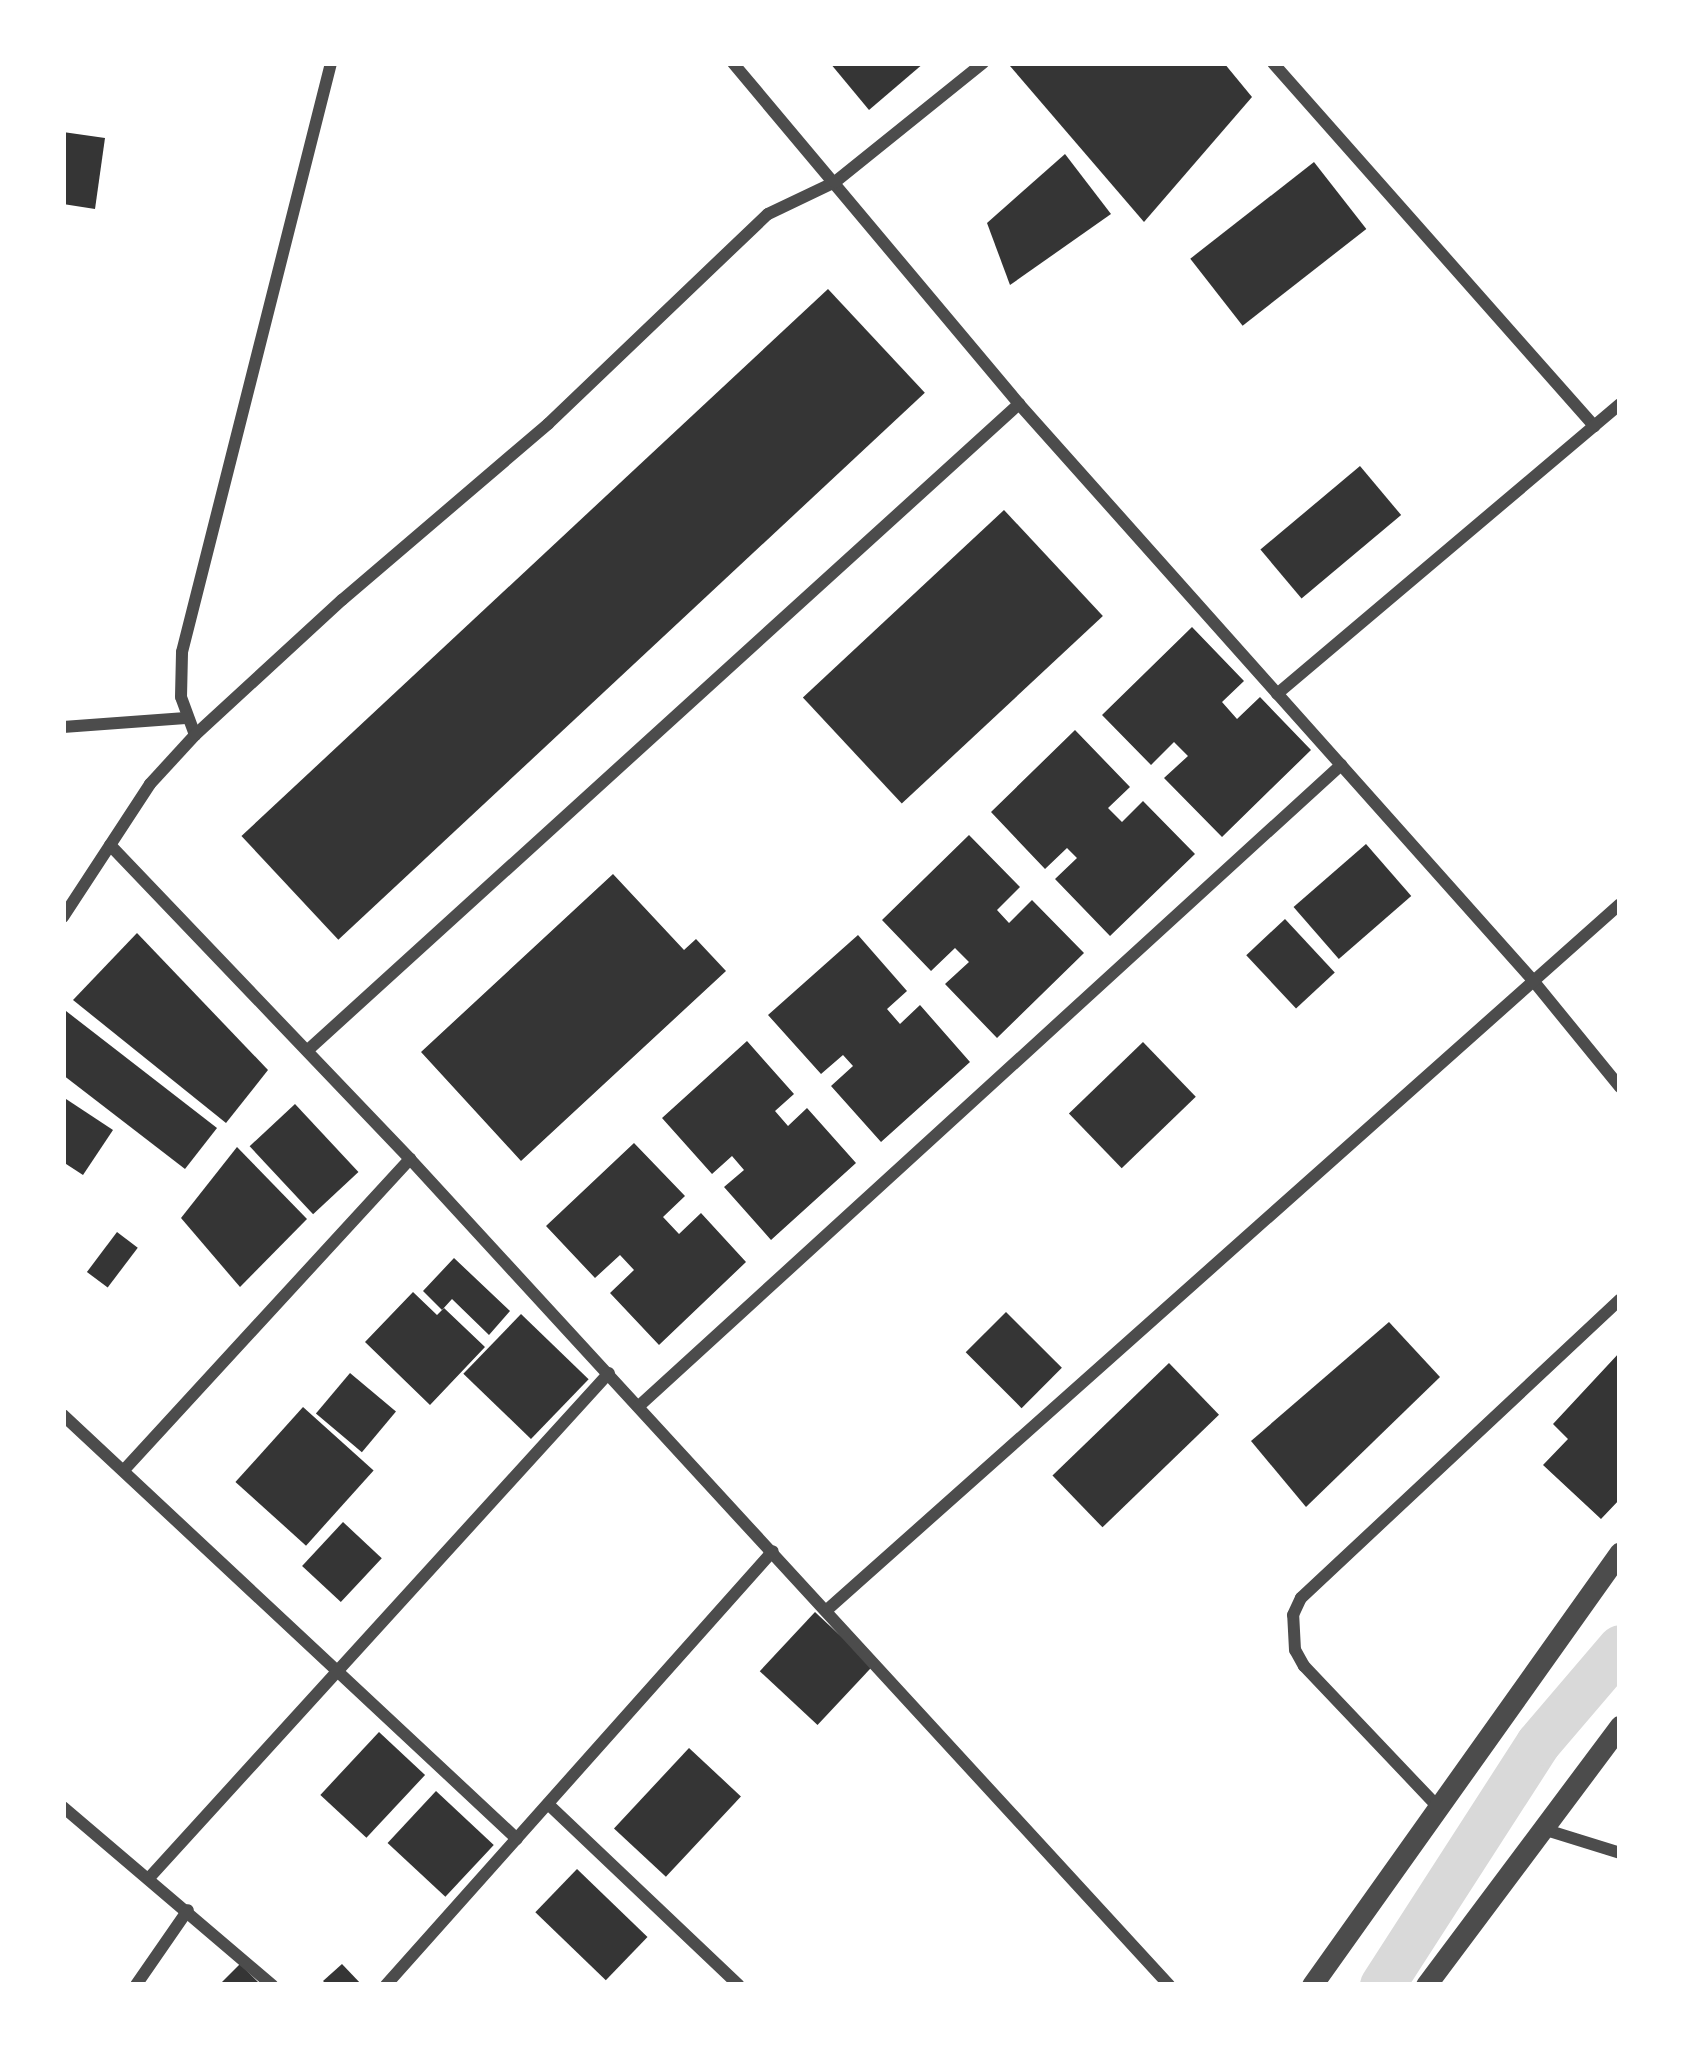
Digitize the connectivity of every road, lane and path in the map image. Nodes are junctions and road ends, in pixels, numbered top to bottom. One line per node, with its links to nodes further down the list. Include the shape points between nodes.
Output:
1 (331, 63): 10 (street, via 182,652)
2 (733, 63): 5 (street)
3 (983, 63): 5 (street)
4 (1273, 63): 8 (street)
5 (835, 182): 6 (street); 12 (street, via 768,214 548,424)
6 (1019, 404): 9 (street); 18 (street)
7 (1620, 404): 8 (street)
8 (1594, 426): 9 (street)
9 (1277, 694): 13 (street)
10 (186, 718): 11 (street); 12 (street)
11 (63, 727)
12 (195, 735): 14 (street)
13 (1341, 765): 17 (street); 23 (street)
14 (110, 845): 16 (street); 18 (street)
15 (1620, 904): 17 (street)
16 (63, 917)
17 (1531, 978): 19 (street); 28 (street)
18 (308, 1050): 20 (street)
19 (1620, 1087)
20 (410, 1159): 22 (street); 25 (street)
21 (1620, 1300): 33 (street, via 1301,1598 1293,1615 1304,1666)
22 (609, 1373): 23 (street); 29 (street)
23 (639, 1406): 26 (street)
24 (63, 1415): 25 (street)
25 (124, 1470): 29 (street)
26 (773, 1551): 28 (street); 31 (street)
27 (1620, 1552): 33 (street)
28 (828, 1610): 39 (street)
29 (338, 1671): 35 (street); 37 (street)
30 (1620, 1726): 34 (street)
31 (548, 1804): 35 (street); 43 (street)
32 (63, 1807): 37 (street)
33 (1438, 1807): 44 (street)
34 (1543, 1829): 36 (street); 45 (street)
35 (517, 1839): 42 (street)
36 (1620, 1852)
37 (149, 1878): 38 (street)
38 (188, 1910): 40 (street); 41 (street)
39 (1161, 1982)
40 (136, 1985)
41 (272, 1985)
42 (386, 1985)
43 (739, 1985)
44 (1312, 1985)
45 (1426, 1985)

